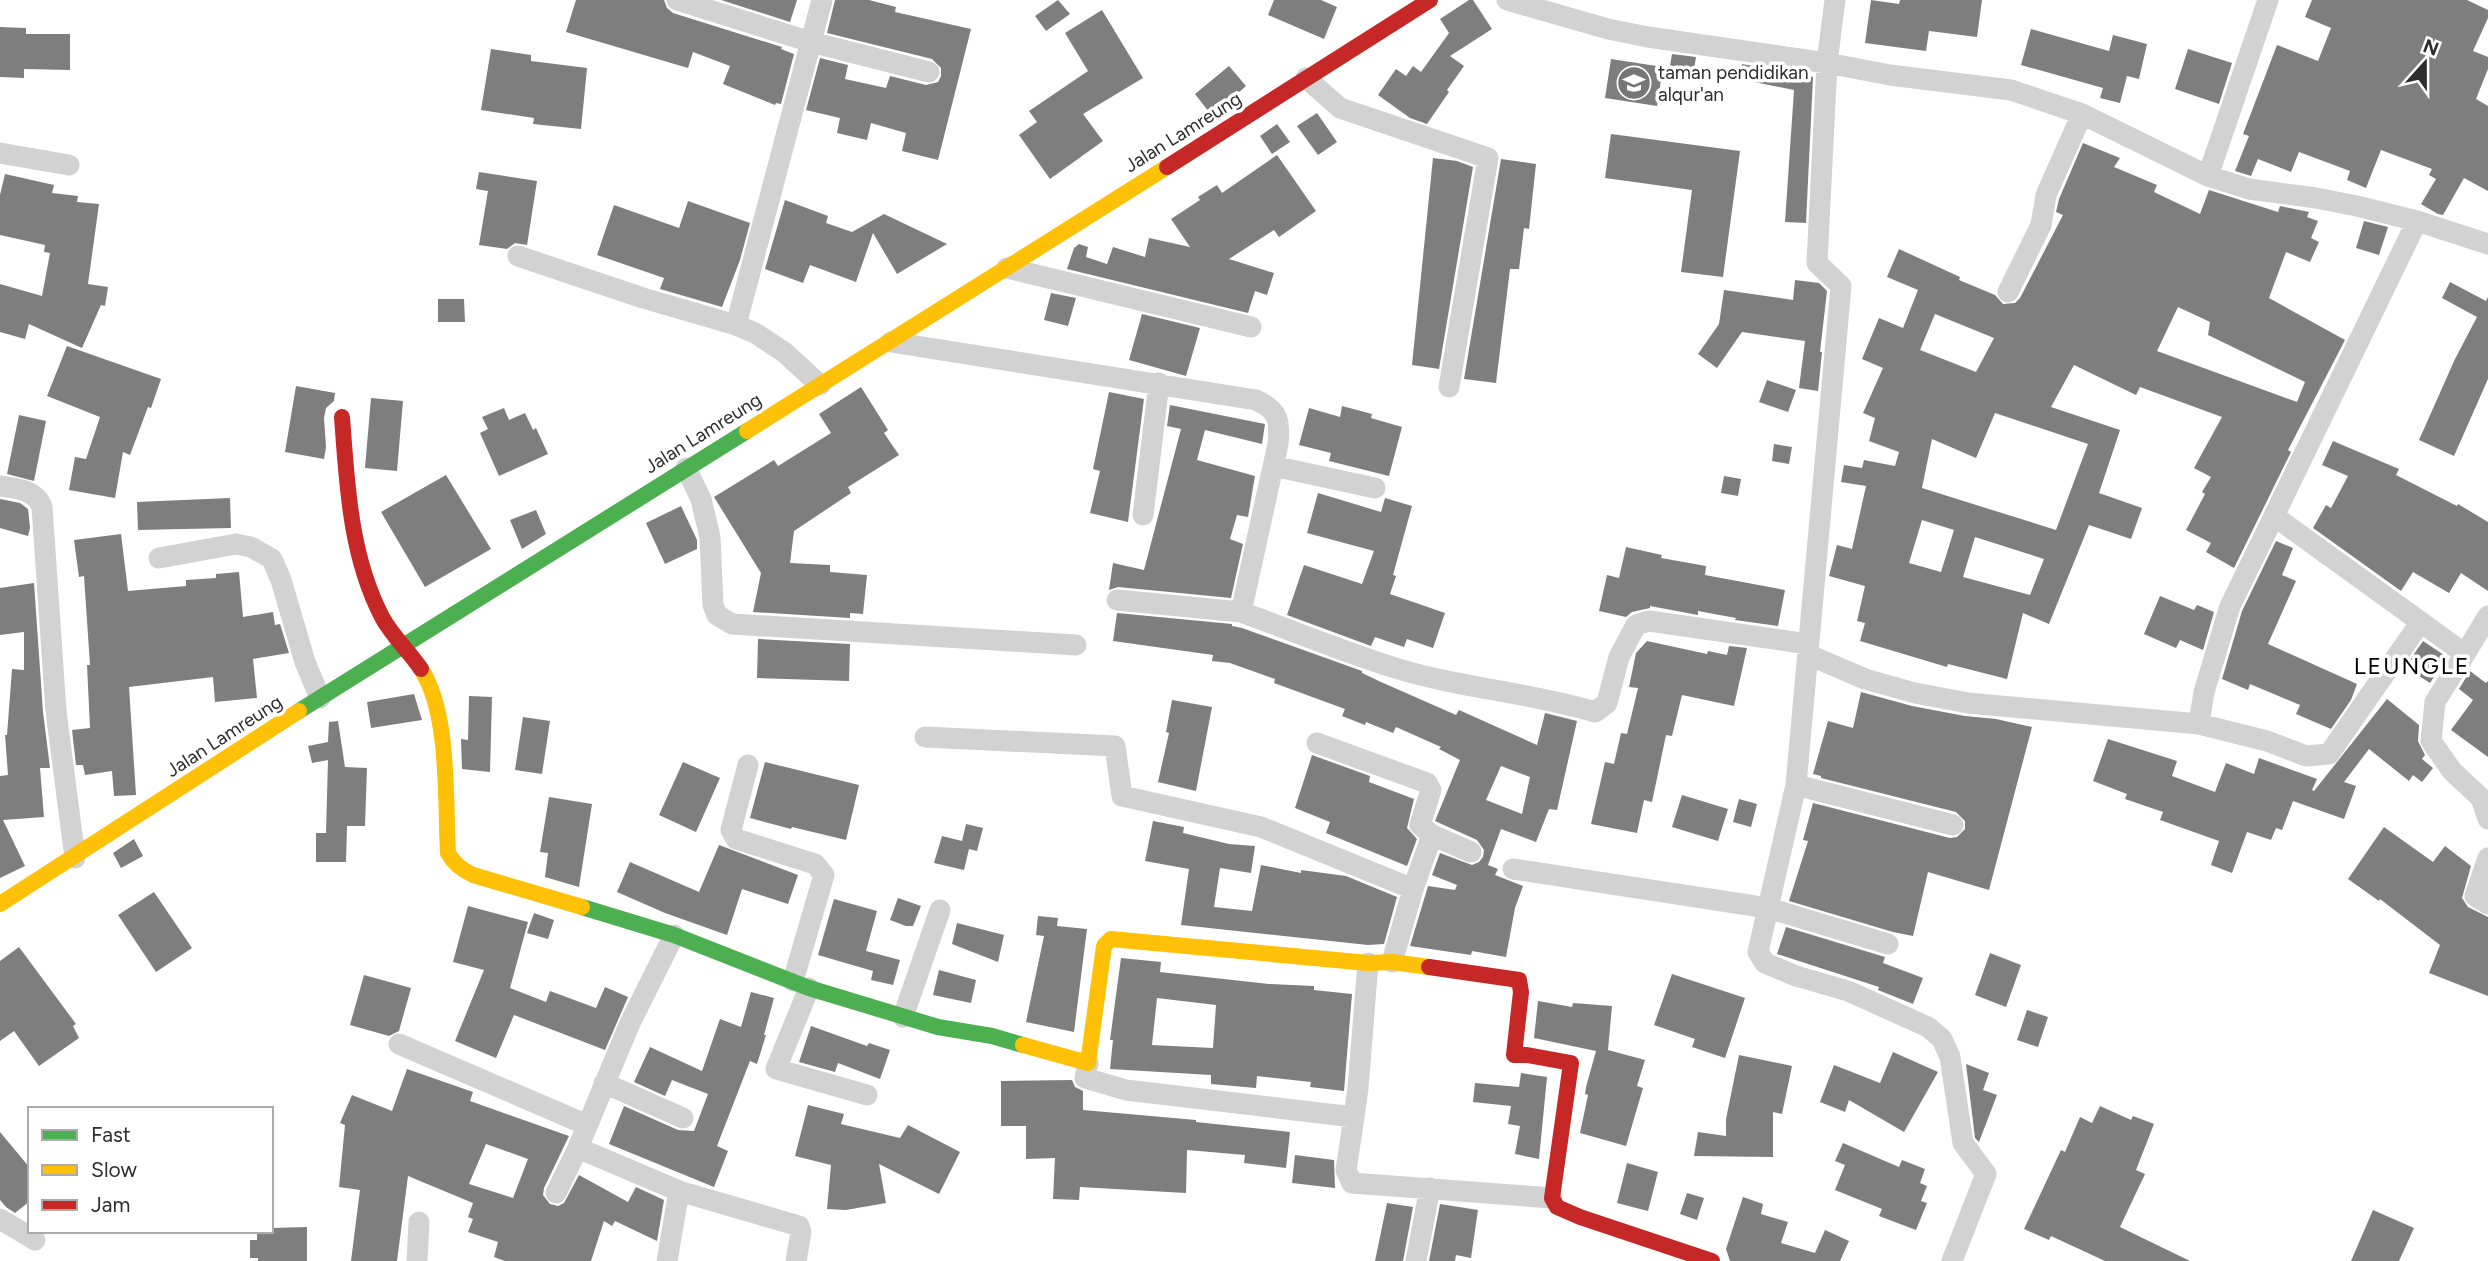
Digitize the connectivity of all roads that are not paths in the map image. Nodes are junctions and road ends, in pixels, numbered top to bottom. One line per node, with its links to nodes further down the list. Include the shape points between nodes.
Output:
1 (677, 0): 7 (street)
2 (822, 0): 7 (street)
3 (1430, 0): 10 (street, Jalan Lamreung)
4 (1507, 0): 8 (street, via 1648,37)
5 (1835, 0): 8 (street)
6 (2268, 0): 14 (street)
7 (811, 42): 9 (street); 20 (street)
8 (1827, 63): 11 (street, via 2011,90); 40 (street, via 1817,263 1841,286)
9 (929, 72)
10 (1306, 78): 18 (street, Jalan Lamreung); 25 (street, via 1340,108 1488,158)
11 (2082, 114): 14 (street); 19 (street, via 2046,195 2041,225)
12 (0, 153): 13 (street)
13 (69, 165)
14 (2208, 176): 15 (street, via 2249,189 2316,198)
15 (2417, 221): 16 (street); 32 (street)
16 (2488, 244)
17 (517, 256): 20 (street)
18 (1007, 268): 21 (street); 22 (street, Jalan Lamreung)
19 (2008, 292)
20 (736, 325): 24 (street, via 785,352)
21 (1251, 327)
22 (891, 342): 23 (street); 24 (street, Jalan Lamreung)
23 (1159, 383): 27 (street, via 1268,406 1276,414 1279,428); 31 (street)
24 (820, 385): 28 (street, Jalan Lamreung)
25 (1449, 387)
26 (342, 417): 38 (street, via 355,542 382,618)
27 (1273, 466): 30 (street); 35 (street)
28 (686, 468): 38 (street, Jalan Lamreung); 39 (street, via 701,499 710,537 713,605 717,615 732,624)
29 (0, 486): 52 (street, via 33,495 42,507 56,711)
30 (1375, 488)
31 (1143, 514)
32 (2274, 516): 37 (street); 43 (street, via 2230,606)
33 (159, 558): 42 (street, via 236,544 272,559)
34 (1116, 600): 35 (street)
35 (1241, 612): 40 (street, via 1392,667 1595,712 1607,703 1619,657 1636,625 1649,621)
36 (2488, 617): 41 (street)
37 (2420, 623): 41 (street); 43 (street, via 2329,754 2306,756)
38 (401, 645): 42 (street, Jalan Lamreung); 60 (street, via 420,667 437,701 447,844 453,862 473,876)
39 (1076, 645)
40 (1809, 650): 43 (street, via 1865,679 1914,693 1968,703); 47 (street)
41 (2465, 654): 48 (street, via 2435,702 2431,741 2452,771 2481,797)
42 (320, 698): 52 (street, Jalan Lamreung)
43 (2199, 724)
44 (925, 737): 55 (street, via 1115,746 1122,796 1253,824)
45 (1317, 743): 50 (street, via 1427,783 1431,790 1420,825)
46 (748, 765): 64 (street, via 732,835 815,864 824,875)
47 (1796, 785): 49 (street); 58 (street)
48 (2488, 819)
49 (1953, 825)
50 (1432, 835): 51 (street); 55 (street)
51 (1471, 852)
52 (75, 858): 56 (street, Jalan Lamreung)
53 (2488, 858): 57 (street, via 2475,896)
54 (1513, 869): 58 (street)
55 (1413, 889): 62 (street)
56 (0, 904)
57 (2488, 904)
58 (1769, 908): 61 (street); 86 (street, via 1758,952 1765,963 1849,991 1928,1027 1942,1039 1950,1057 1963,1143 1986,1174)
59 (940, 910): 65 (street)
60 (674, 935): 64 (street); 68 (street)
61 (1888, 944)
62 (1392, 962): 63 (street); 77 (street, via 1518,980 1521,992 1514,1055 1571,1063)
63 (1368, 963): 67 (street, via 1111,939 1104,946); 70 (street)
64 (801, 985): 65 (street); 69 (street, via 776,1069)
65 (903, 1017): 67 (street)
66 (399, 1044): 72 (street)
67 (1088, 1063): 70 (street, via 1086,1078 1126,1090)
68 (604, 1083): 71 (street); 72 (street)
69 (867, 1095)
70 (1354, 1117): 74 (street, via 1346,1170 1352,1182)
71 (683, 1118)
72 (587, 1125): 73 (street)
73 (578, 1148): 75 (street); 76 (street)
74 (1430, 1188): 77 (street); 84 (street)
75 (679, 1191): 82 (street); 83 (street, via 799,1226)
76 (556, 1193)
77 (1552, 1198): 85 (street, via 1557,1207 1580,1217)
78 (0, 1219): 80 (street)
79 (419, 1222): 81 (street)
80 (35, 1240)
81 (417, 1261)
82 (667, 1261)
83 (796, 1261)
84 (1416, 1261)
85 (1712, 1261)
86 (1952, 1261)

